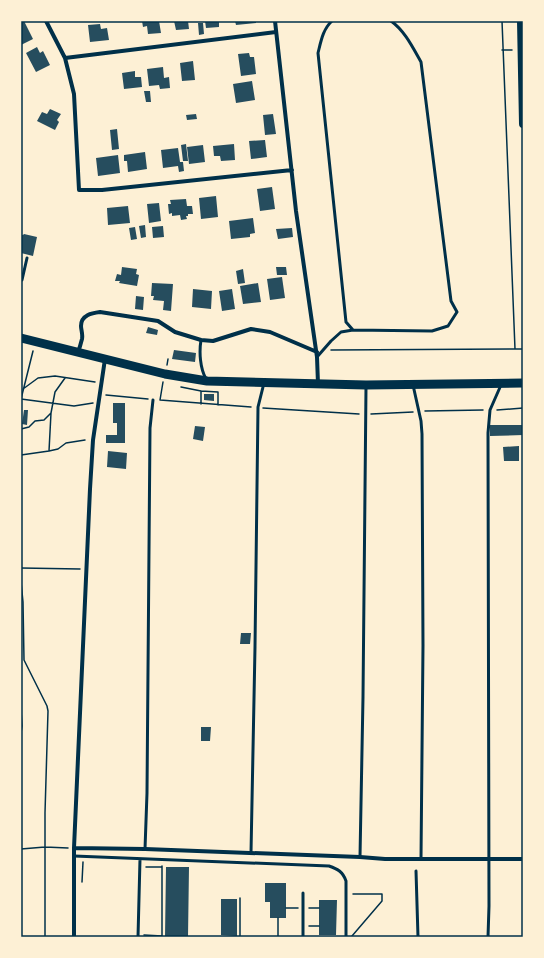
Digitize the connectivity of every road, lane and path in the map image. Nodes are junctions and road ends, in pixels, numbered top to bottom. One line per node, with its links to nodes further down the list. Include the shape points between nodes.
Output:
1 (46, 21): 8 (street)
2 (275, 21): 7 (street)
3 (332, 21): 13 (lane, via 323,34 318,53 346,322)
4 (391, 21): 13 (lane, via 410,43 421,62 450,301 457,312 448,326 432,331)
5 (502, 21): 17 (path)
6 (521, 21): 9 (main road)
7 (276, 32): 8 (street); 10 (street)
8 (65, 58): 10 (street, via 74,94 79,190 102,190)
9 (523, 124)
10 (292, 170): 21 (street)
11 (27, 258): 12 (lane)
12 (21, 280)
13 (353, 330): 19 (lane, via 341,332)
14 (21, 338): 16 (main road)
15 (201, 340): 20 (street, via 175,332 158,322 100,312 91,313 81,321 82,338); 21 (street, via 213,341 251,329 270,332); 25 (lane, via 202,372)
16 (36, 341): 20 (main road); 34 (path)
17 (515, 349): 18 (path); 19 (path)
18 (523, 349)
19 (324, 350): 22 (lane)
20 (78, 352): 23 (main road)
21 (316, 352): 22 (street)
22 (317, 358): 30 (street)
23 (105, 359): 25 (main road, via 165,374); 26 (street)
24 (65, 378): 26 (path); 34 (path, via 38,378); 40 (path, via 55,392)
25 (207, 381): 27 (main road)
26 (100, 383): 36 (street)
27 (264, 383): 30 (main road); 43 (lane)
28 (501, 383): 29 (main road); 32 (main road); 45 (lane)
29 (523, 383)
30 (318, 384): 31 (main road)
31 (366, 385): 32 (main road); 48 (lane)
32 (413, 385): 46 (lane)
33 (177, 386): 35 (path)
34 (22, 389): 37 (path)
35 (202, 391): 41 (path); 42 (path, via 218,392)
36 (99, 395): 38 (path); 39 (street)
37 (21, 399): 40 (path)
38 (152, 400): 41 (path); 61 (lane)
39 (98, 402): 40 (path, via 74,406); 50 (street)
40 (53, 403): 47 (path)
41 (201, 404): 42 (path)
42 (218, 405): 43 (path)
43 (258, 408): 48 (path); 62 (lane)
44 (523, 408): 45 (path)
45 (490, 410): 46 (path); 66 (lane)
46 (419, 411): 48 (path); 68 (lane, via 422,434 423,653)
47 (52, 413): 49 (path, via 44,420 35,421 29,427); 51 (path)
48 (366, 414): 65 (lane)
49 (21, 429)
50 (93, 440): 51 (path, via 78,440); 54 (street)
51 (49, 451): 52 (path)
52 (21, 455)
53 (21, 568): 54 (path)
54 (86, 570): 59 (street)
55 (21, 583): 58 (path, via 24,660 48,708)
56 (21, 710): 57 (path)
57 (21, 733)
58 (45, 847): 59 (path); 60 (path); 82 (path)
59 (74, 848): 61 (street); 63 (street)
60 (21, 849)
61 (145, 849): 62 (street)
62 (251, 852): 65 (street)
63 (74, 856): 64 (lane); 74 (street)
64 (83, 857): 67 (lane); 74 (path, via 83,881)
65 (360, 857): 68 (street)
66 (489, 858): 68 (street); 69 (street); 90 (lane)
67 (140, 859): 70 (lane); 71 (lane)
68 (421, 859)
69 (523, 859)
70 (162, 860): 72 (path); 76 (lane, via 329,866 338,869 344,875)
71 (140, 867): 72 (path); 81 (lane)
72 (162, 868): 81 (path, via 162,936)
73 (416, 871): 89 (lane)
74 (74, 884): 83 (street)
75 (303, 893): 79 (lane)
76 (346, 894): 87 (lane); 88 (path, via 382,894 382,901)
77 (240, 898): 84 (path)
78 (278, 918): 85 (path)
79 (303, 926): 80 (path); 86 (lane)
80 (319, 926)
81 (138, 936)
82 (45, 937)
83 (74, 937)
84 (240, 937)
85 (278, 937)
86 (303, 937)
87 (346, 937)
88 (351, 937)
89 (418, 937)
90 (488, 937)

